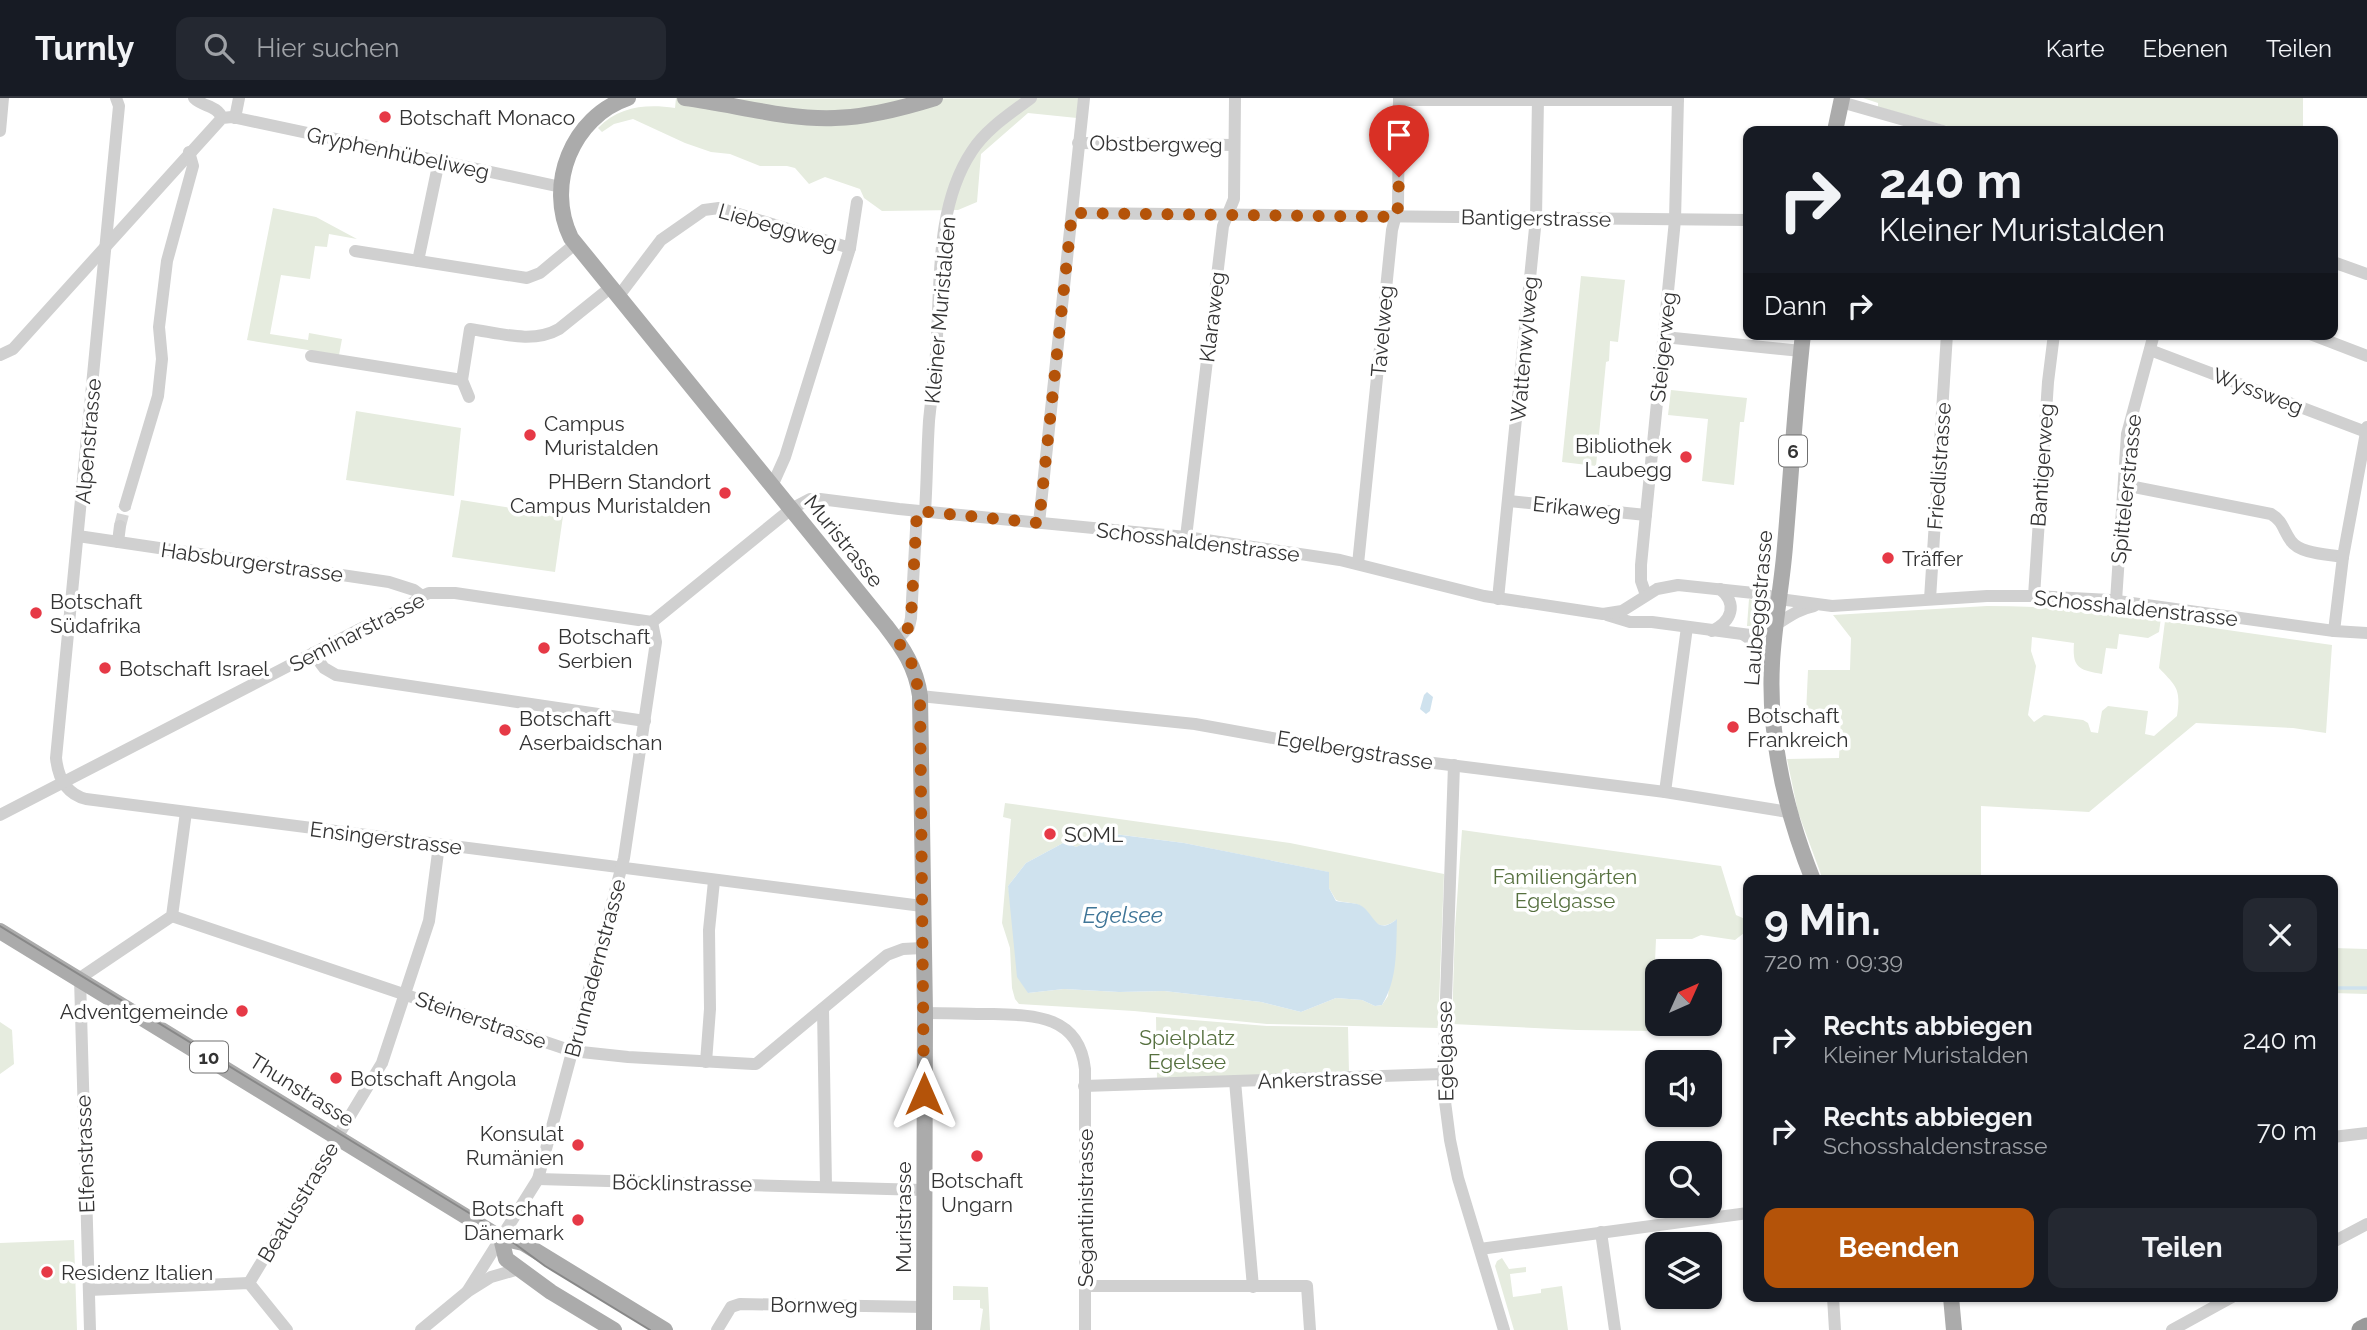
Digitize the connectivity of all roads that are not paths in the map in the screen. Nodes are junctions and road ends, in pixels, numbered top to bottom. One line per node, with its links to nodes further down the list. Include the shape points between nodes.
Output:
1 (3, 98): 18 (street)
2 (116, 98): 31 (street, Alpenstrasse, via 119,106)
3 (194, 98): 15 (street, Gryphenhübeliweg)
4 (239, 98): 15 (street)
5 (628, 98): 23 (main road, via 608,106 581,131)
6 (685, 98): 7 (main road, via 834,118)
7 (935, 98)
8 (1031, 98): 60 (street, Kleiner Muristalden, via 981,138 955,187 945,230)
9 (1235, 98): 20 (street, Klaraweg)
10 (1083, 99): 19 (street)
11 (1399, 99): 12 (street); 27 (street, Tavelweg)
12 (1538, 99): 13 (street); 28 (street, Wattenwylweg)
13 (1678, 99): 29 (street, Steigerweg)
14 (1841, 100): 16 (main road); 17 (street)
15 (229, 118): 21 (street); 22 (street, Gryphenhübeliweg)
16 (1836, 126)
17 (1927, 126)
18 (0, 131)
19 (1078, 142): 20 (street, Obstbergweg); 25 (street)
20 (1234, 145): 26 (street, Klaraweg, via 1234,199)
21 (189, 152): 31 (street); 58 (street, via 193,166 167,258 158,396)
22 (439, 161): 23 (street, Gryphenhübeliweg); 35 (street)
23 (561, 187): 32 (main road, Muristrasse, via 564,219)
24 (857, 202): 33 (street, Liebeggweg)
25 (1072, 213): 26 (street, Bantigerstrasse); 62 (street)
26 (1229, 214): 27 (street, Bantigerstrasse); 65 (street, Klaraweg, via 1220,248)
27 (1396, 217): 28 (street, Bantigerstrasse); 68 (street, Tavelweg)
28 (1536, 218): 29 (street, Bantigerstrasse); 57 (street, Wattenwylweg)
29 (1675, 219): 30 (street, Bantigerstrasse); 39 (street, Steigerweg)
30 (1743, 220)
31 (106, 244): 48 (street, via 13,349); 64 (street, Alpenstrasse)
32 (575, 244): 35 (street, via 532,277); 38 (main road, Muristrasse)
33 (850, 248): 38 (street, Liebeggweg, via 709,208 662,240); 56 (street, Liebeggweg)
34 (355, 251): 35 (street)
35 (418, 261)
36 (2338, 263): 37 (street)
37 (2367, 274)
38 (614, 292): 51 (street, via 551,334 533,337 470,329); 56 (main road, Muristrasse)
39 (1664, 337): 40 (street); 61 (street, Steigerweg)
40 (1743, 340)
41 (1747, 340): 47 (street)
42 (1947, 340): 73 (street, Friedlistrasse)
43 (2053, 340): 71 (street, Bantigerweg)
44 (2150, 340): 55 (street, Spittelerstrasse, via 2128,427)
45 (2152, 340): 53 (street, Wyssweg)
46 (2325, 340): 50 (street)
47 (1802, 342): 75 (main road, Laubeggstrasse / 6)
48 (0, 355)
49 (311, 356): 51 (street)
50 (2367, 356)
51 (463, 380): 52 (street)
52 (469, 397)
53 (2367, 429): 54 (street)
54 (2363, 467): 67 (street)
55 (2123, 485): 67 (street, via 2271,514 2296,547); 76 (street, Spittelerstrasse)
56 (772, 486): 59 (main road, Muristrasse)
57 (1509, 501): 61 (street, Erikaweg); 74 (street, Wattenwylweg)
58 (125, 506)
59 (791, 509): 60 (street, Schosshaldenstrasse, via 814,499); 79 (street); 87 (main road, Muristrasse)
60 (921, 511): 62 (street, Schosshaldenstrasse); 87 (street, Kleiner Muristalden, via 911,618)
61 (1646, 515): 72 (street, Steigerweg)
62 (1039, 523): 65 (street, Schosshaldenstrasse)
63 (120, 526): 66 (street)
64 (78, 536): 66 (street, Habsburgerstrasse); 93 (street, Alpenstrasse, via 56,758)
65 (1186, 537): 68 (street, Schosshaldenstrasse)
66 (118, 542): 70 (street, Habsburgerstrasse, via 389,582)
67 (2343, 557): 84 (street)
68 (1358, 564): 74 (street, Schosshaldenstrasse)
69 (1720, 589): 72 (street, Schosshaldenstrasse, via 1670,586); 75 (street, Schosshaldenstrasse); 83 (street, via 1729,597 1731,608 1725,621)
70 (422, 596): 79 (street, Seminarstrasse, via 444,593); 88 (street, Seminarstrasse)
71 (2034, 596): 73 (street, Schosshaldenstrasse); 76 (street, Schosshaldenstrasse)
72 (1643, 597): 78 (street, Schosshaldenstrasse, via 1615,614); 80 (street, via 1639,605)
73 (1930, 598): 77 (street, Schosshaldenstrasse)
74 (1498, 599): 78 (street, Schosshaldenstrasse)
75 (1779, 599): 77 (street, Schosshaldenstrasse); 81 (main road, Laubeggstrasse / 6)
76 (2116, 601): 84 (street, Schosshaldenstrasse)
77 (1821, 605): 81 (street, Schosshaldenstrasse, via 1797,611)
78 (1604, 614): 80 (street, Schosshaldenstrasse)
79 (652, 621): 91 (street, Brunnadernstrasse, via 656,642)
80 (1652, 622): 82 (street, Schosshaldenstrasse)
81 (1776, 624): 86 (street, Schosshaldenstrasse, via 1760,634); 89 (main road, Laubeggstrasse / 6)
82 (1687, 627): 83 (street, Schosshaldenstrasse); 94 (street)
83 (1712, 631): 86 (street, Schosshaldenstrasse)
84 (2334, 631): 85 (street, Schosshaldenstrasse)
85 (2367, 633)
86 (1744, 635): 89 (street, Schosshaldenstrasse)
87 (897, 640): 90 (main road, Muristrasse, via 912,664)
88 (313, 653): 91 (street, via 336,675); 93 (street, Seminarstrasse)
89 (1772, 656): 95 (main road, Laubeggstrasse / 6, via 1774,732)
90 (920, 696): 92 (street, Egelbergstrasse, via 1195,724 1331,750); 102 (main road, Muristrasse)
91 (645, 721): 99 (street, Brunnadernstrasse)
92 (1454, 765): 94 (street, Egelbergstrasse); 112 (street, Egelgasse)
93 (63, 782): 96 (street, Ensingerstrasse, via 82,798); 97 (street, Seminarstrasse)
94 (1665, 792): 95 (street, Egelbergstrasse)
95 (1788, 811): 100 (main road, Laubeggstrasse / 6)
96 (186, 812): 98 (street, Ensingerstrasse); 103 (street)
97 (0, 815)
98 (439, 845): 99 (street, Ensingerstrasse); 107 (street, Beatusstrasse, via 429,921)
99 (622, 868): 101 (street, Ensingerstrasse); 110 (street, Brunnadernstrasse)
100 (1811, 875)
101 (714, 881): 102 (street, Ensingerstrasse); 111 (street)
102 (922, 906): 105 (main road, Muristrasse)
103 (172, 916): 106 (street); 107 (street, Steinerstrasse)
104 (3, 931): 106 (main road, Thunstrasse / 10)
105 (922, 948): 108 (street, Steinerstrasse, via 891,953); 109 (main road, Muristrasse)
106 (80, 978): 116 (main road, Thunstrasse / 10); 131 (street, Elfenstrasse)
107 (405, 994): 110 (street, Steinerstrasse); 116 (street, Beatusstrasse, via 380,1066)
108 (823, 1009): 111 (street, Steinerstrasse, via 757,1064); 119 (street)
109 (925, 1013): 114 (street, Segantinistrasse, via 1028,1015 1052,1021 1078,1046 1084,1061); 120 (main road, Muristrasse)
110 (572, 1051): 111 (street, Steinerstrasse); 118 (street, Brunnadernstrasse)
111 (706, 1062)
112 (1442, 1074): 113 (street, Ankerstrasse); 126 (street, Egelgasse, via 1452,1150)
113 (1235, 1082): 114 (street); 130 (street, Ankerstrasse)
114 (1084, 1087): 129 (street, Segantinistrasse)
115 (2367, 1133): 117 (street)
116 (337, 1136): 124 (main road, Thunstrasse / 10); 128 (street, Beatusstrasse)
117 (2338, 1136)
118 (538, 1179): 119 (street, Böcklinstrasse); 124 (street, Brunnadernstrasse)
119 (826, 1186): 120 (street, Böcklinstrasse)
120 (923, 1190): 136 (main road, Muristrasse)
121 (1743, 1214): 123 (street)
122 (2367, 1224): 125 (street)
123 (1601, 1232): 126 (street); 148 (street)
124 (501, 1238): 127 (main road, Thunstrasse / 10, via 506,1259); 132 (street, Brunnadernstrasse); 142 (main road, Thunstrasse / 10, via 523,1243)
125 (2338, 1239)
126 (1480, 1249): 147 (street, Egelgasse)
127 (519, 1269): 132 (street, Brunnadernstrasse, via 491,1277); 141 (main road, Thunstrasse / 10)
128 (249, 1283): 131 (street, Beatusstrasse); 139 (street, Beatusstrasse)
129 (1085, 1286): 130 (street); 145 (street, Segantinistrasse)
130 (1253, 1287): 146 (street, via 1307,1286)
131 (89, 1290): 138 (street, Elfenstrasse)
132 (467, 1292): 140 (street, Brunnadernstrasse)
133 (1833, 1302): 149 (street)
134 (1951, 1302): 150 (main road)
135 (2223, 1302): 151 (street)
136 (924, 1307): 143 (street, Bornweg, via 740,1304 731,1307); 144 (main road, Muristrasse)
137 (2367, 1328): 152 (highway)
138 (90, 1330)
139 (287, 1330)
140 (421, 1330)
141 (614, 1330)
142 (665, 1330)
143 (717, 1330)
144 (924, 1330)
145 (1085, 1330)
146 (1310, 1330)
147 (1504, 1330)
148 (1615, 1330)
149 (1835, 1330)
150 (1954, 1330)
151 (2172, 1330)
152 (2361, 1330)

